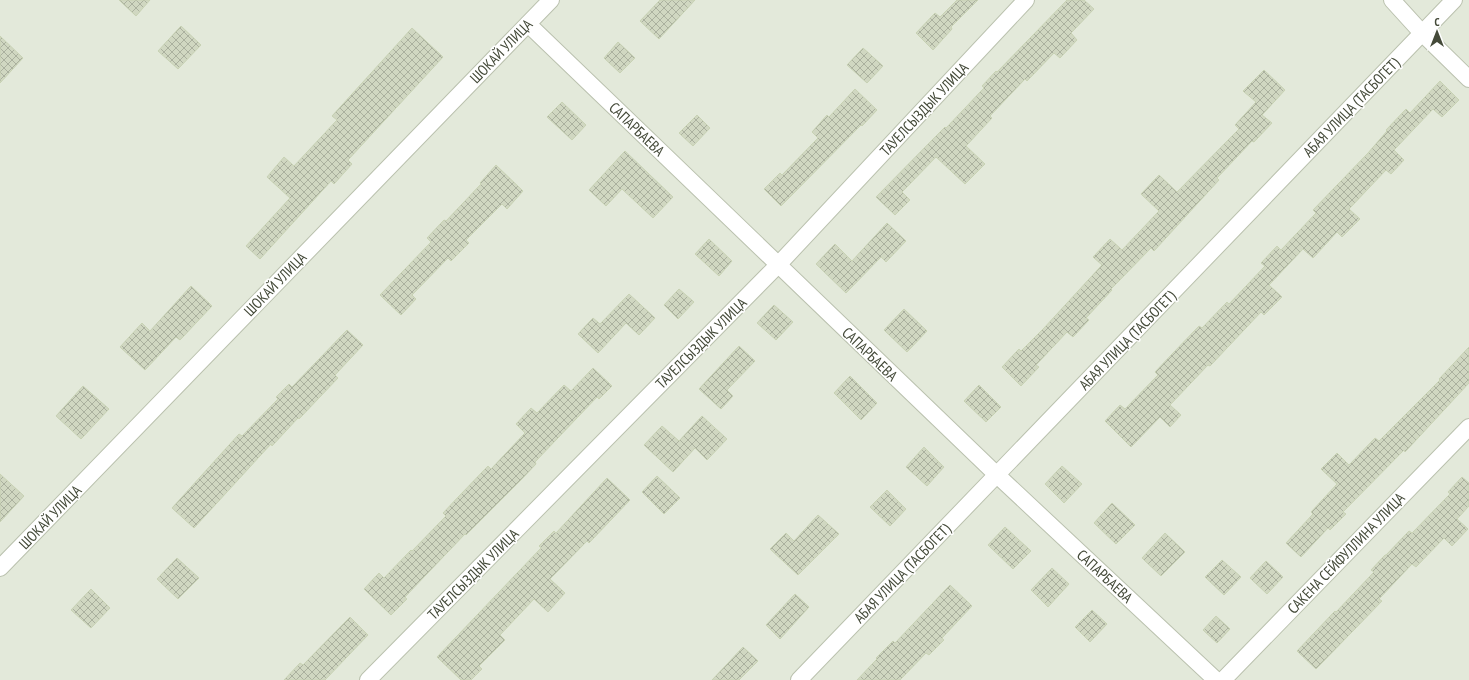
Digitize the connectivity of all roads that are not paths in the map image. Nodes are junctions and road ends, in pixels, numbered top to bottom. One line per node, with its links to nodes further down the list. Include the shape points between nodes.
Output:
1 (551, 0): 5 (street, ШОКАЙ УЛИЦА)
2 (1026, 0): 8 (street, ТАУЕЛСЫЗДЫК УЛИЦА)
3 (1392, 0): 6 (street)
4 (1454, 0): 6 (street, АБАЯ УЛИЦА (ТАСБОГЕТ))
5 (528, 24): 8 (street, САПАРБАЕВА); 11 (street, ШОКАЙ УЛИЦА)
6 (1422, 33): 7 (street); 10 (street, АБАЯ УЛИЦА (ТАСБОГЕТ))
7 (1469, 79)
8 (778, 265): 10 (street, САПАРБАЕВА); 12 (street, ТАУЕЛСЫЗДЫК УЛИЦА)
9 (1469, 426): 15 (street, САКЕНА СЕЙФУЛЛИНА УЛИЦА)
10 (997, 475): 13 (street, АБАЯ УЛИЦА (ТАСБОГЕТ)); 14 (street, САПАРБАЕВА)
11 (0, 568)
12 (368, 680)
13 (799, 680)
14 (1216, 680)
15 (1223, 680)

